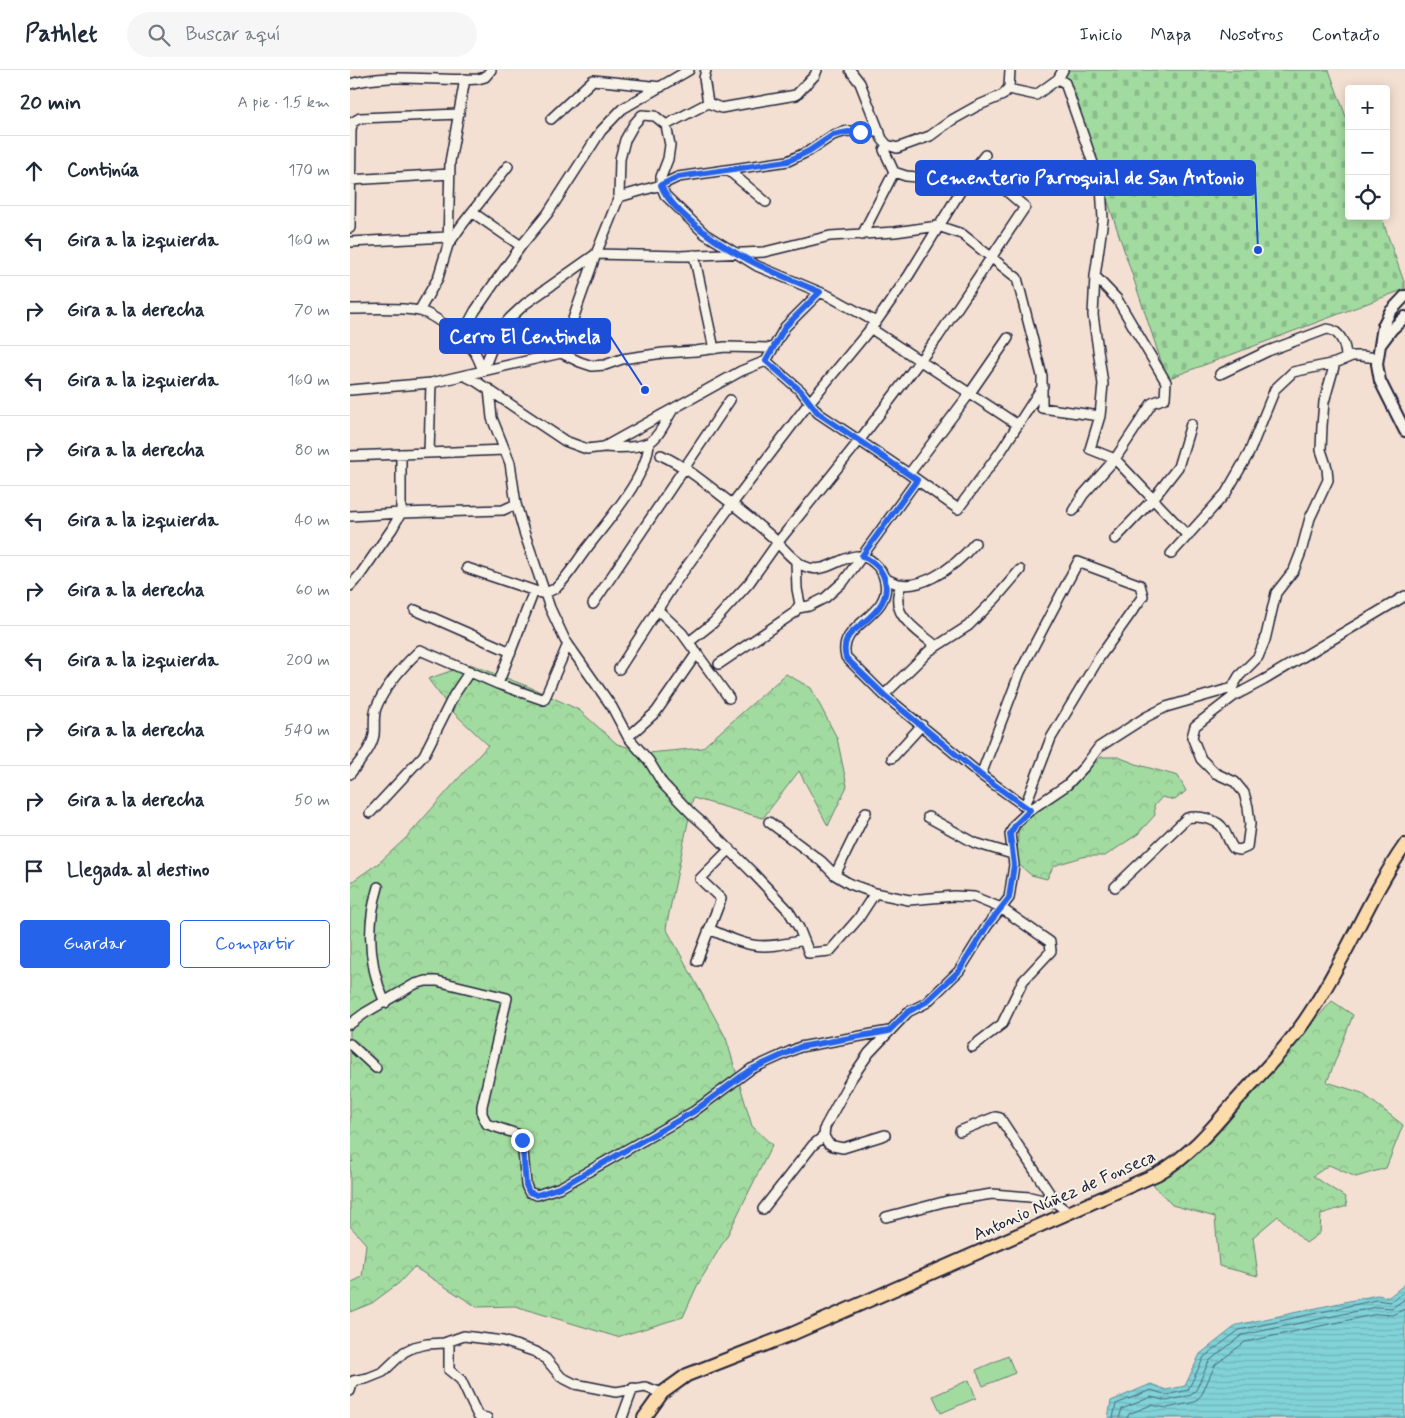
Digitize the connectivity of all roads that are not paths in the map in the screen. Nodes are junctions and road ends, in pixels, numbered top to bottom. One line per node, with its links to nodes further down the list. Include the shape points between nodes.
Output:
1 (492, 70): 8 (street, via 482,78)
2 (689, 70): 11 (street)
3 (706, 70): 13 (street)
4 (817, 70): 13 (street, via 796,95 721,108)
5 (850, 70): 17 (street, via 860,82)
6 (1010, 70): 12 (street)
7 (1063, 70): 9 (street)
8 (465, 79): 10 (street, via 376,79); 14 (street)
9 (1058, 79): 12 (street, via 1036,95); 41 (street, via 1065,82 1101,186 1103,219)
10 (350, 84)
11 (661, 87): 15 (street, via 593,80); 36 (street, via 622,109 601,131 548,213)
12 (1008, 89): 18 (street, via 1003,95 952,120 930,136 897,148)
13 (708, 103): 16 (street)
14 (458, 114): 24 (street); 25 (street, via 355,120 350,129)
15 (551, 119)
16 (666, 125): 26 (street, via 670,145); 28 (street, via 655,116 642,115 634,124 620,159)
17 (880, 132): 18 (street); 22 (street, via 840,133 788,161)
18 (887, 145): 23 (street, via 884,150)
19 (984, 155): 21 (street)
20 (508, 166): 30 (street)
21 (974, 169): 27 (street); 40 (street, via 989,176 1025,207)
22 (728, 170): 26 (street, via 678,177); 29 (street)
23 (894, 172): 27 (street, via 938,179); 33 (street)
24 (450, 174): 25 (street); 34 (street)
25 (350, 180): 32 (street)
26 (661, 185): 28 (street); 38 (street, via 665,195 705,234)
27 (963, 189): 31 (street)
28 (619, 197): 37 (street)
29 (766, 202)
30 (472, 212): 34 (street); 36 (street)
31 (938, 226): 33 (street); 40 (street, via 962,234); 47 (street, via 909,275)
32 (350, 228)
33 (862, 235): 38 (street, via 830,236 764,252)
34 (448, 241): 35 (street); 45 (street, via 438,278)
35 (350, 242)
36 (521, 246): 48 (street)
37 (596, 254): 39 (street); 53 (street); 59 (street, via 531,299 510,318 495,340)
38 (735, 254): 39 (street); 42 (street)
39 (694, 255): 52 (street)
40 (991, 257): 57 (street); 63 (street, via 1017,278)
41 (1095, 276): 70 (street, via 1093,315 1104,384); 82 (street, via 1117,300 1166,382 1164,398 1152,403)
42 (820, 292): 47 (street); 51 (street, via 785,327)
43 (1404, 300): 50 (street, via 1386,319)
44 (350, 309): 45 (street)
45 (419, 311): 48 (street)
46 (1405, 317): 50 (street)
47 (873, 325): 57 (street); 68 (street)
48 (461, 337): 59 (street, via 478,356)
49 (1008, 338): 66 (street)
50 (1380, 346): 55 (street)
51 (772, 348): 52 (street); 56 (street)
52 (714, 349): 53 (street, via 622,359 605,366 592,366)
53 (561, 353): 59 (street)
54 (1346, 358): 55 (street); 58 (street); 60 (street, via 1342,340 1334,331 1326,329 1268,350)
55 (1377, 358): 73 (street, via 1380,380)
56 (766, 361): 68 (street, via 801,391); 69 (street, via 741,371)
57 (921, 361): 66 (street); 74 (street)
58 (1335, 363): 91 (street, via 1293,372 1275,389 1249,453 1234,480); 121 (street, via 1324,402 1322,426 1322,450 1328,480 1310,518 1294,570 1276,593 1258,657 1239,676)
59 (483, 371): 61 (street)
60 (1220, 374)
61 (465, 376): 62 (street); 65 (street)
62 (431, 384): 64 (street); 78 (street)
63 (1043, 386): 70 (street, via 1042,408); 72 (street)
64 (350, 390)
65 (489, 390): 76 (street, via 565,441 587,449); 77 (street, via 492,418)
66 (970, 393): 72 (street); 84 (street)
67 (730, 400): 83 (street)
68 (809, 403): 74 (street, via 818,413); 87 (street)
69 (672, 411): 75 (street); 76 (street)
70 (1100, 416): 82 (street, via 1090,449)
71 (1191, 424): 85 (street, via 1178,467)
72 (1018, 425): 84 (street, via 958,509)
73 (1405, 431)
74 (859, 441): 84 (street); 93 (street)
75 (649, 443): 76 (street); 106 (street, via 641,472 609,520 559,585)
76 (604, 447)
77 (505, 450): 78 (street); 86 (street)
78 (429, 453): 79 (street)
79 (401, 454): 81 (street); 89 (street)
80 (661, 455): 83 (street)
81 (350, 456)
82 (1115, 459): 85 (street); 88 (street)
83 (684, 467): 87 (street); 108 (street)
84 (913, 477): 96 (street)
85 (1153, 500): 91 (street); 92 (street)
86 (516, 504): 89 (street, via 503,510); 106 (street)
87 (732, 504): 93 (street); 110 (street)
88 (1072, 511)
89 (401, 513): 90 (street); 100 (street)
90 (350, 516)
91 (1188, 536): 95 (street)
92 (1115, 539)
93 (778, 542): 97 (street); 112 (street, via 725,610)
94 (975, 543): 103 (street, via 945,570 919,582)
95 (1171, 554)
96 (862, 556): 97 (street, via 843,559 820,569); 102 (street, via 878,566); 109 (street, via 832,593)
97 (796, 562): 109 (street)
98 (467, 568): 105 (street)
99 (1020, 570): 114 (street, via 968,626)
100 (360, 575): 101 (street); 104 (street)
101 (350, 576)
102 (884, 577): 103 (street); 122 (street, via 884,598 877,610 849,635 844,648 846,658)
103 (901, 585): 114 (street, via 897,602 902,616)
104 (350, 586)
105 (534, 592): 106 (street); 115 (street)
106 (546, 593): 113 (street)
107 (1405, 596): 121 (street, via 1264,680)
108 (592, 604)
109 (798, 608): 117 (street, via 786,620)
110 (657, 609): 112 (street); 118 (street)
111 (415, 610): 115 (street)
112 (688, 642): 116 (street)
113 (568, 644): 120 (street, via 544,700); 125 (street, via 612,707)
114 (936, 646): 122 (street)
115 (511, 652): 120 (street)
116 (697, 653): 123 (street); 125 (street, via 656,712)
117 (719, 664)
118 (619, 670)
119 (470, 671): 120 (street); 127 (street, via 420,650 392,680 377,706 371,744); 131 (street, via 454,695 424,755)
120 (498, 684)
121 (1233, 692): 129 (street, via 1176,703 1146,717 1099,746 1066,785); 139 (street, via 1198,723 1192,737 1205,764 1215,773 1235,782 1244,793 1250,824 1247,846 1234,849 1224,830 1214,821 1187,818)
122 (884, 695): 124 (street)
123 (729, 698)
124 (922, 725): 126 (street); 128 (street)
125 (628, 737): 135 (street, via 649,761 663,784)
126 (892, 758)
127 (350, 774)
128 (982, 776): 129 (street); 129 (street, via 1020,672 1078,562 1140,585 1143,596 1098,658 1051,738)
129 (1028, 808): 136 (street, via 1010,834)
130 (866, 812): 137 (street)
131 (370, 813)
132 (928, 817): 136 (street, via 975,842)
133 (769, 822): 137 (street)
134 (1405, 844): 156 (main road, Antonio Núñez de Fonseca, via 1303,1024 1203,1139 1157,1174)
135 (730, 849): 142 (street, via 700,878 721,899); 143 (street, via 788,910)
136 (1012, 854): 141 (street, via 1014,865 1009,898)
137 (835, 875): 140 (street)
138 (378, 887): 145 (street, via 371,917 370,949)
139 (1115, 887)
140 (875, 892): 141 (street, via 909,900 974,897); 143 (street, via 858,919 830,951 809,953)
141 (1001, 908): 147 (street, via 959,971); 149 (street, via 1050,942 1051,951 1023,981 1002,1024)
142 (709, 929): 143 (street, via 758,947); 144 (street)
143 (804, 940)
144 (697, 961)
145 (385, 1003): 146 (street); 147 (street, via 415,984 432,980 508,998 482,1114 487,1124 517,1134 522,1140 526,1185 529,1192 537,1195 561,1187 693,1112 750,1070 800,1047)
146 (350, 1024)
147 (889, 1031): 153 (street, via 869,1053 852,1080 825,1127)
148 (350, 1044): 150 (street)
149 (972, 1047)
150 (376, 1068)
151 (960, 1132): 154 (street, via 995,1117 1000,1118)
152 (885, 1135): 153 (street, via 843,1148 828,1143)
153 (824, 1136): 155 (street, via 813,1145)
154 (1056, 1203): 156 (street); 157 (street, via 992,1194 947,1201)
155 (764, 1209)
156 (1069, 1213): 161 (main road, Antonio Núñez de Fonseca, via 792,1334 696,1371)
157 (886, 1217)
158 (449, 1342): 159 (street, via 464,1336 503,1341 536,1352 561,1377 575,1384 616,1392); 160 (street, via 423,1344 409,1349 382,1372 353,1381); 162 (street, via 448,1370 461,1380 478,1416)
159 (633, 1388): 161 (street, via 651,1388); 163 (street)
160 (350, 1391)
161 (662, 1393): 164 (main road, Antonio Núñez de Fonseca)
162 (487, 1418)
163 (622, 1418)
164 (644, 1418)

